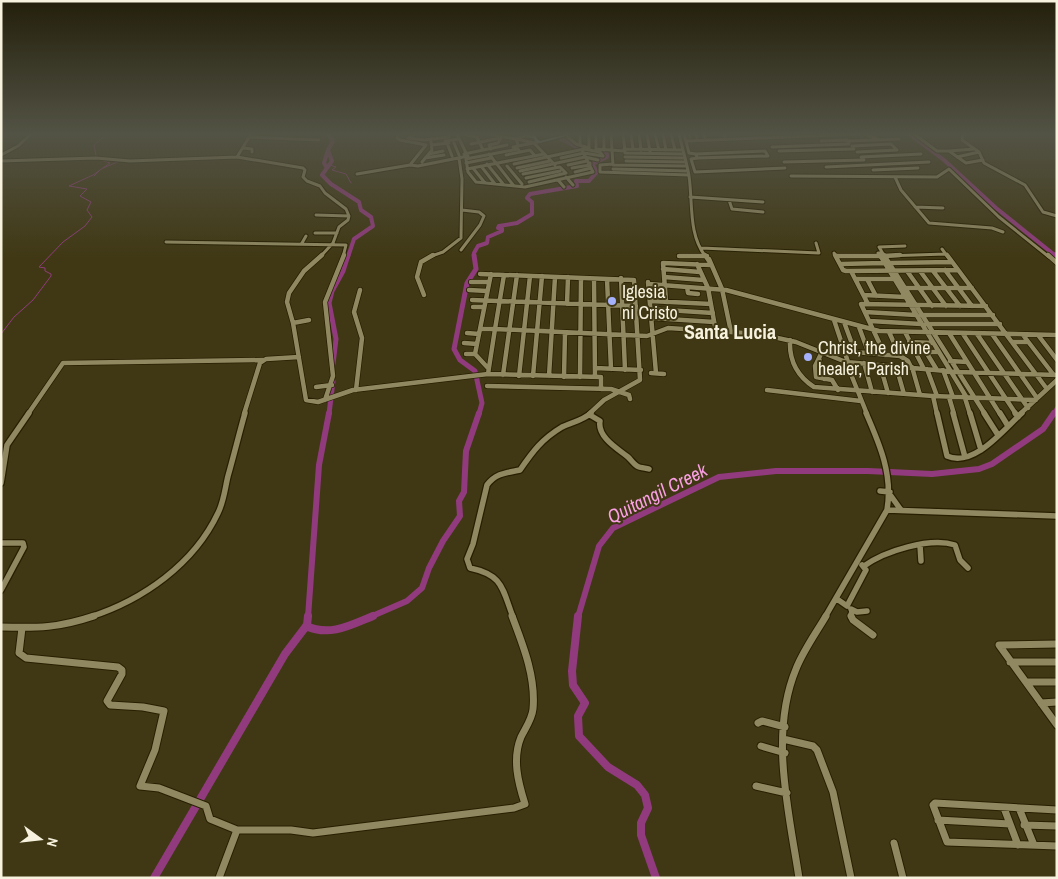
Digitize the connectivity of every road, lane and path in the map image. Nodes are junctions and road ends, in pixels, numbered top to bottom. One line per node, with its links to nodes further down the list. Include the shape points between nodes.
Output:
1 (304, 175): 44 (street, via 307,181 320,186 346,209)
2 (461, 175): 41 (street)
3 (480, 175): 24 (street)
4 (488, 175): 26 (street)
5 (496, 175): 29 (street)
6 (504, 175): 31 (street)
7 (515, 175): 27 (street)
8 (523, 175): 28 (street)
9 (556, 175): 28 (street)
10 (564, 175): 21 (street)
11 (582, 175): 16 (street)
12 (687, 175): 36 (street)
13 (940, 175): 20 (street)
14 (954, 175): 65 (street, via 999,217)
15 (1006, 175): 45 (street, via 1023,183 1043,212)
16 (578, 176): 21 (street)
17 (791, 176): 19 (street)
18 (472, 177): 18 (street, via 465,179); 24 (street)
19 (879, 177): 20 (street)
20 (895, 177): 39 (street)
21 (566, 178): 22 (street); 30 (street)
22 (558, 180): 23 (street); 32 (street)
23 (551, 182): 25 (street); 34 (street)
24 (485, 183): 26 (street)
25 (543, 183): 28 (street); 33 (street)
26 (495, 184): 29 (street)
27 (522, 184): 28 (street); 31 (street)
28 (530, 184): 31 (street); 35 (street)
29 (504, 185): 31 (street)
30 (573, 185)
31 (513, 186)
32 (564, 187)
33 (548, 188)
34 (556, 188)
35 (540, 189)
36 (690, 197): 37 (street); 56 (street, via 693,221)
37 (729, 200): 38 (street); 42 (street, via 732,209)
38 (763, 202)
39 (915, 207): 40 (street); 46 (street, via 932,224 992,228)
40 (943, 208)
41 (462, 210): 50 (street); 50 (street, via 479,212 484,216 461,250)
42 (763, 212)
43 (316, 215): 44 (street)
44 (349, 216): 48 (street)
45 (1057, 216)
46 (1003, 232)
47 (315, 233): 48 (street)
48 (337, 233): 54 (street)
49 (306, 236): 52 (street)
50 (461, 238): 110 (street, via 443,252 420,262 416,277)
51 (166, 242): 52 (street)
52 (302, 243): 54 (street)
53 (816, 243): 56 (street, via 819,252)
54 (333, 244): 150 (street, via 310,264 289,293 287,302); 237 (street, via 347,246 325,304)
55 (905, 246): 59 (street, via 879,247)
56 (702, 248): 61 (street)
57 (942, 249): 58 (street)
58 (946, 254): 59 (street); 62 (street)
59 (882, 255): 64 (street); 67 (street, via 835,255)
60 (679, 256): 61 (street)
61 (706, 256): 63 (street)
62 (952, 262): 64 (street); 71 (street)
63 (709, 263): 66 (street); 105 (street)
64 (886, 263): 67 (street); 73 (street)
65 (1057, 263)
66 (697, 264): 68 (street, via 664,262); 76 (street)
67 (840, 264): 72 (street, via 844,270)
68 (663, 269): 76 (street); 84 (street)
69 (920, 270): 74 (street); 75 (street); 101 (street)
70 (946, 270): 71 (street); 75 (street); 103 (street)
71 (958, 270): 104 (street)
72 (851, 271): 73 (street); 90 (street)
73 (891, 271): 74 (street); 92 (street); 99 (street)
74 (907, 271): 100 (street)
75 (933, 271): 102 (street)
76 (700, 272): 93 (street)
77 (480, 274): 78 (street)
78 (491, 274): 79 (street); 95 (street)
79 (504, 275): 80 (street); 116 (street)
80 (517, 275): 81 (street); 117 (street)
81 (530, 276): 82 (street); 119 (street)
82 (542, 276): 83 (street); 120 (street)
83 (555, 277): 85 (street); 122 (street)
84 (664, 277): 93 (street); 96 (street)
85 (568, 278): 86 (street); 123 (street)
86 (581, 278): 88 (street); 124 (street)
87 (621, 278): 89 (street); 129 (street); 130 (street, via 634,280)
88 (594, 279): 89 (street); 127 (street)
89 (607, 279): 128 (street)
90 (856, 279): 91 (street); 111 (street)
91 (867, 279): 92 (street); 112 (street)
92 (894, 279): 99 (street)
93 (703, 280): 98 (street)
94 (471, 282): 95 (street)
95 (489, 282): 108 (street)
96 (664, 285): 97 (street); 118 (street, via 648,282); 121 (street)
97 (687, 286): 98 (street); 109 (street, via 688,293)
98 (708, 288): 105 (street); 125 (street)
99 (902, 288): 100 (street); 113 (street); 131 (street)
100 (920, 288): 101 (street); 132 (street)
101 (932, 288): 102 (street); 133 (street)
102 (946, 288): 103 (street); 134 (street)
103 (959, 288): 104 (street); 135 (street)
104 (972, 288): 136 (street)
105 (722, 289): 146 (street); 164 (street)
106 (360, 290): 242 (street, via 354,312 362,338)
107 (468, 290): 108 (street)
108 (487, 291): 115 (street)
109 (698, 294)
110 (424, 295)
111 (864, 295): 112 (street); 126 (street)
112 (876, 296): 113 (street)
113 (905, 297): 131 (street)
114 (472, 300): 115 (street)
115 (486, 300): 116 (street); 138 (street)
116 (499, 301): 117 (street); 156 (street)
117 (513, 301): 119 (street); 157 (street)
118 (650, 301): 121 (street); 139 (street)
119 (526, 302): 120 (street); 159 (street)
120 (540, 302): 122 (street); 160 (street)
121 (666, 302): 125 (street)
122 (553, 303): 123 (street); 162 (street)
123 (567, 304): 124 (street)
124 (580, 304): 127 (street); 169 (street)
125 (711, 304): 141 (street)
126 (868, 304): 131 (street); 140 (street, via 861,304)
127 (594, 305): 128 (street); 171 (street)
128 (609, 305): 129 (street); 178 (street)
129 (622, 306): 130 (street); 179 (street)
130 (636, 306): 183 (street)
131 (913, 306): 132 (street); 142 (street)
132 (932, 306): 133 (street)
133 (946, 306): 134 (street)
134 (960, 306): 135 (street)
135 (972, 306): 136 (street)
136 (986, 306): 143 (street)
137 (473, 307): 138 (street)
138 (484, 307): 158 (street)
139 (651, 309): 141 (street); 144 (street)
140 (865, 312): 142 (street); 147 (street)
141 (713, 313): 148 (street)
142 (918, 315): 143 (street); 151 (street)
143 (993, 315): 152 (street)
144 (652, 318): 148 (street); 153 (street)
145 (309, 320): 150 (street)
146 (834, 320): 149 (street); 206 (street)
147 (870, 321): 151 (street); 161 (street)
148 (714, 322): 163 (street)
149 (844, 322): 154 (street); 198 (street, via 853,351)
150 (293, 323): 201 (street)
151 (924, 324): 152 (street); 170 (street)
152 (1000, 324): 176 (street)
153 (652, 327): 155 (street); 180 (street)
154 (859, 327): 161 (street); 198 (street)
155 (668, 328): 163 (street); 180 (street)
156 (495, 329): 157 (street); 158 (street); 212 (street)
157 (509, 330): 159 (street); 227 (street)
158 (479, 331): 167 (street); 191 (street)
159 (524, 331): 160 (street); 229 (street)
160 (537, 331): 162 (street); 230 (street)
161 (875, 331): 165 (street); 199 (street)
162 (552, 332): 168 (street); 231 (street)
163 (716, 332): 164 (street)
164 (731, 332): 184 (street)
165 (889, 332): 166 (street); 200 (street)
166 (905, 332): 170 (street); 186 (street)
167 (467, 333)
168 (565, 333): 169 (street); 232 (street)
169 (579, 333): 171 (street); 233 (street)
170 (930, 333): 172 (street); 190 (street); 205 (street)
171 (595, 334): 178 (street); 213 (street)
172 (949, 334): 173 (street); 207 (street)
173 (963, 334): 174 (street); 221 (street)
174 (977, 334): 175 (street); 222 (street)
175 (992, 334): 176 (street); 225 (street)
176 (1007, 334): 177 (street); 187 (street)
177 (1022, 334): 181 (street); 188 (street)
178 (609, 335): 179 (street); 214 (street)
179 (624, 335): 183 (street); 216 (street)
180 (654, 335): 183 (street); 224 (street, via 653,373)
181 (1038, 335): 182 (street); 204 (street)
182 (1055, 335): 185 (street)
183 (638, 336): 217 (street)
184 (790, 340): 192 (street); 244 (street, via 790,353 804,380 814,387)
185 (1057, 340)
186 (909, 342): 190 (street); 193 (street)
187 (1012, 342): 188 (street); 226 (street)
188 (1028, 342): 228 (street)
189 (464, 343): 191 (street)
190 (933, 343): 195 (street)
191 (477, 344): 197 (street)
192 (822, 352): 202 (street); 206 (street)
193 (915, 352): 194 (street); 215 (street)
194 (926, 352): 195 (street); 218 (street)
195 (939, 352): 219 (street)
196 (466, 354): 197 (street)
197 (475, 354): 212 (street)
198 (869, 354): 199 (street)
199 (885, 355): 200 (street)
200 (900, 356): 211 (street)
201 (299, 357): 203 (street); 260 (street, via 306,400)
202 (819, 358): 235 (street); 235 (street, via 815,366 816,377)
203 (263, 360): 270 (street, via 63,363 7,445); 287 (street, via 250,395 218,512 188,555 162,579 125,604 67,624)
204 (1057, 360)
205 (950, 361): 207 (street); 219 (street)
206 (847, 362): 208 (street); 246 (street)
207 (967, 362): 220 (street)
208 (864, 363): 209 (street); 247 (street)
209 (880, 365): 210 (street); 248 (street)
210 (896, 366): 211 (street); 249 (street)
211 (911, 367): 215 (street); 250 (street)
212 (488, 368): 223 (street)
213 (595, 368): 214 (street); 234 (street)
214 (611, 369): 216 (street)
215 (926, 369): 218 (street); 251 (street)
216 (626, 370): 217 (street)
217 (641, 370): 245 (street, via 637,382)
218 (940, 370): 219 (street); 252 (street)
219 (954, 371): 220 (street); 254 (street); 255 (street)
220 (973, 372): 221 (street); 256 (street)
221 (989, 372): 222 (street); 257 (street)
222 (1005, 373): 225 (street); 258 (street)
223 (488, 374): 227 (street); 242 (street)
224 (664, 374)
225 (1020, 374): 226 (street); 259 (street)
226 (1036, 374): 228 (street); 241 (street)
227 (503, 375): 229 (street)
228 (1055, 375)
229 (519, 376): 230 (street)
230 (533, 376): 231 (street)
231 (549, 376): 232 (street)
232 (564, 377): 233 (street)
233 (580, 377): 234 (street)
234 (595, 377): 240 (street, via 602,379)
235 (824, 379): 244 (street, via 832,380)
236 (1057, 380): 241 (street)
237 (332, 385): 239 (street); 260 (street)
238 (487, 386): 240 (street)
239 (316, 387)
240 (601, 389): 245 (street)
241 (1047, 389): 259 (street)
242 (356, 390): 260 (street)
243 (767, 390): 261 (street)
244 (838, 390): 246 (street)
245 (616, 392): 253 (street); 263 (street)
246 (857, 392): 247 (street); 261 (street)
247 (872, 392): 248 (street)
248 (888, 393): 249 (street)
249 (904, 394): 250 (street)
250 (920, 395): 251 (street)
251 (935, 396): 252 (street); 268 (street, via 947,456)
252 (951, 397): 254 (street); 268 (street)
253 (630, 398)
254 (966, 398): 255 (street); 267 (street)
255 (973, 398): 256 (street); 266 (street)
256 (990, 398): 257 (street); 265 (street)
257 (1006, 399): 258 (street); 264 (street)
258 (1022, 399): 259 (street); 262 (street)
259 (1036, 399): 262 (street)
260 (326, 400)
261 (861, 401): 272 (street, via 882,449)
262 (1028, 408): 264 (street)
263 (590, 414): 269 (street, via 600,421 601,431 619,452 636,466); 311 (street, via 546,438 520,470 499,474 490,481 467,559 470,568 488,572 496,578 530,673 533,708 519,744 516,772 525,804 318,833)
264 (1018, 417): 265 (street)
265 (1008, 426): 266 (street)
266 (998, 436): 267 (street)
267 (981, 450): 268 (street)
268 (965, 457)
269 (649, 469)
270 (1, 483)
271 (880, 491): 272 (street)
272 (891, 494): 273 (street); 274 (street)
273 (887, 510): 274 (street); 279 (street)
274 (901, 510): 275 (street)
275 (1057, 516)
276 (1, 543): 282 (street, via 23,544 24,547)
277 (920, 545): 278 (street); 280 (street, via 875,558); 281 (street, via 953,543 960,560)
278 (921, 561)
279 (857, 562): 280 (street); 283 (street)
280 (864, 566): 284 (street, via 866,570)
281 (968, 568)
282 (1, 590)
283 (836, 599): 284 (street); 298 (street, via 790,682)
284 (849, 608): 285 (street, via 857,612); 288 (street, via 853,620)
285 (867, 611)
286 (1, 627): 287 (street)
287 (22, 628): 311 (street, via 20,655 26,658 122,670 107,701 110,705 164,711 155,750 140,786 159,788 206,806 210,820)
288 (873, 635)
289 (1057, 644): 290 (street, via 999,644)
290 (1010, 662): 291 (street); 292 (street)
291 (1057, 662)
292 (1026, 682): 293 (street); 295 (street)
293 (1057, 682)
294 (1057, 702): 295 (street)
295 (1041, 703): 297 (street)
296 (758, 722): 298 (street)
297 (1056, 724)
298 (784, 726): 299 (street)
299 (783, 739): 301 (street); 318 (street, via 813,746 817,750 833,792)
300 (761, 746): 301 (street)
301 (785, 753): 303 (street)
302 (756, 786): 303 (street)
303 (787, 793): 317 (street)
304 (1004, 808): 305 (street); 307 (street, via 936,803); 308 (street)
305 (1019, 808): 306 (street); 309 (street)
306 (1057, 810)
307 (938, 820): 308 (street); 313 (street, via 946,842)
308 (1010, 824): 313 (street)
309 (1024, 824): 310 (street); 314 (street)
310 (1057, 826)
311 (237, 830): 316 (street)
312 (894, 843): 319 (street)
313 (1018, 844): 314 (street)
314 (1034, 845): 315 (street)
315 (1057, 846)
316 (218, 878)
317 (799, 878)
318 (851, 878)
319 (903, 878)

